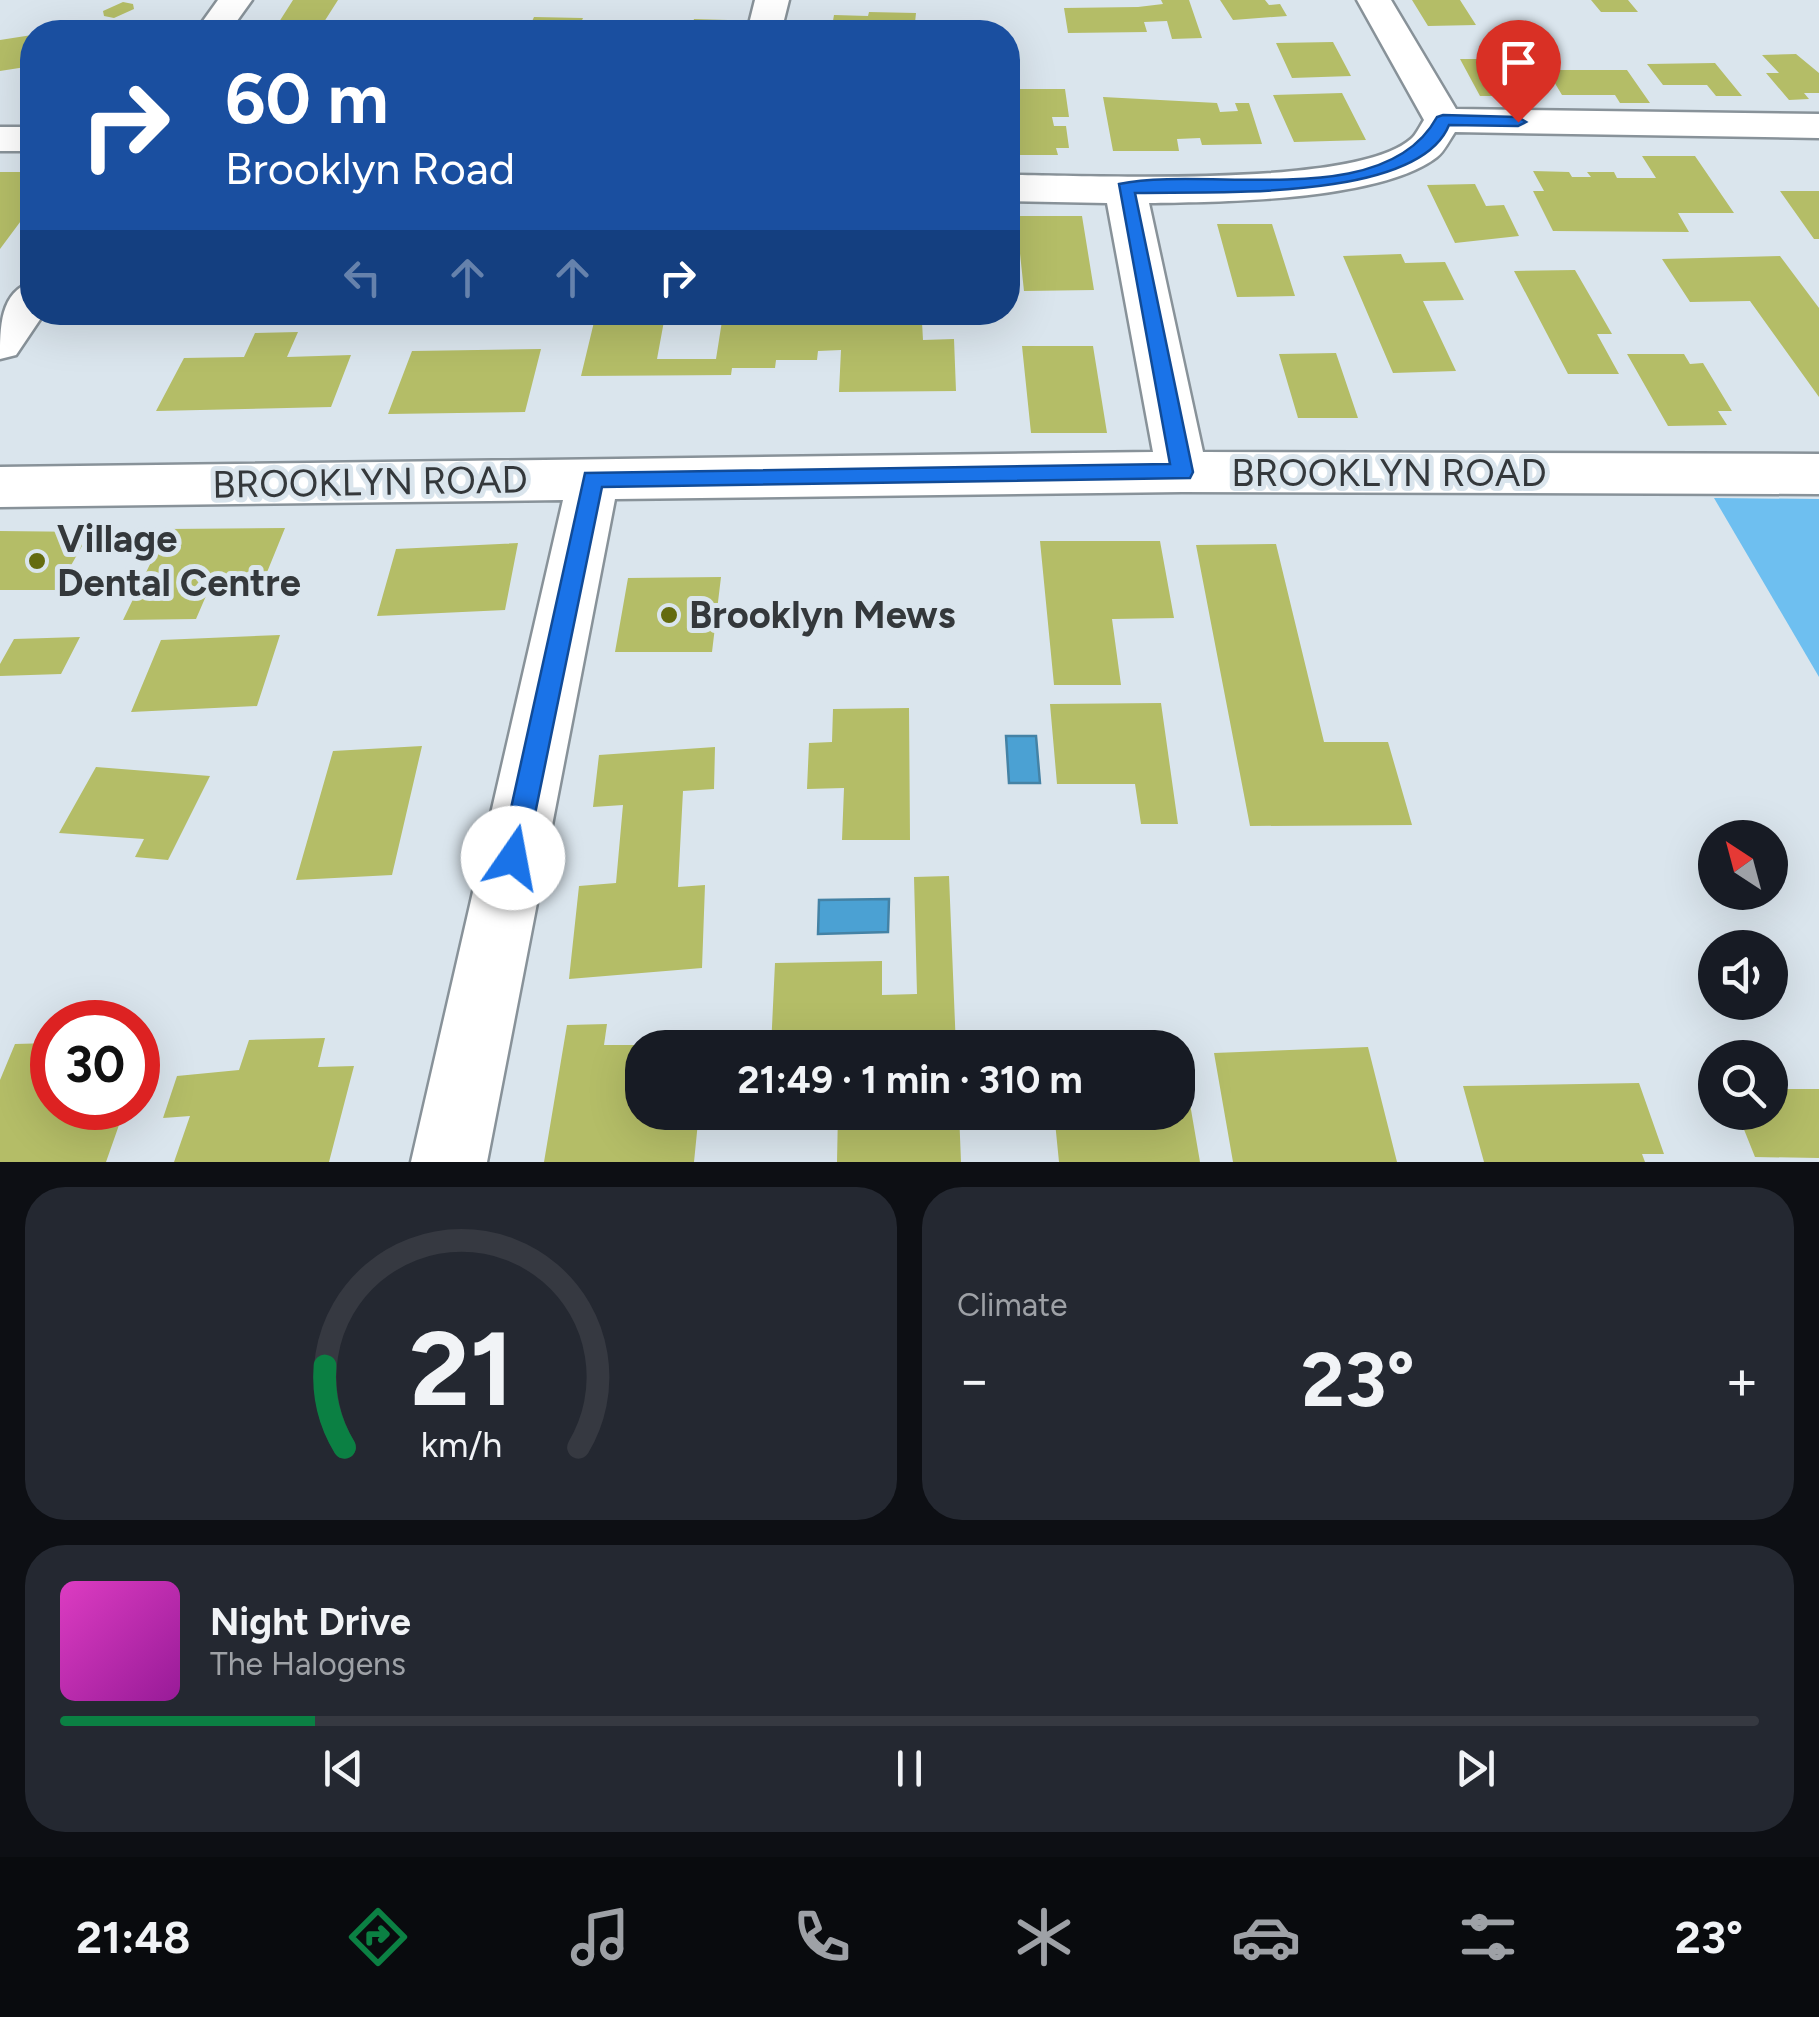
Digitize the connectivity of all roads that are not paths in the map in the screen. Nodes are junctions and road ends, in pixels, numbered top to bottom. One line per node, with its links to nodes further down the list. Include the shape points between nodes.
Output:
1 (1374, 0): 2 (street)
2 (1443, 120): 3 (street); 5 (street, via 1436,138 1413,155 1343,178 1280,186)
3 (1819, 126)
4 (1020, 188): 5 (street)
5 (1125, 188): 8 (street)
6 (20, 314): 7 (street)
7 (0, 343)
8 (1182, 472): 9 (street, BROOKLYN ROAD); 10 (street, BROOKLYN ROAD)
9 (1819, 474)
10 (593, 479): 11 (street, BROOKLYN ROAD); 12 (street)
11 (0, 487)
12 (449, 1162)

